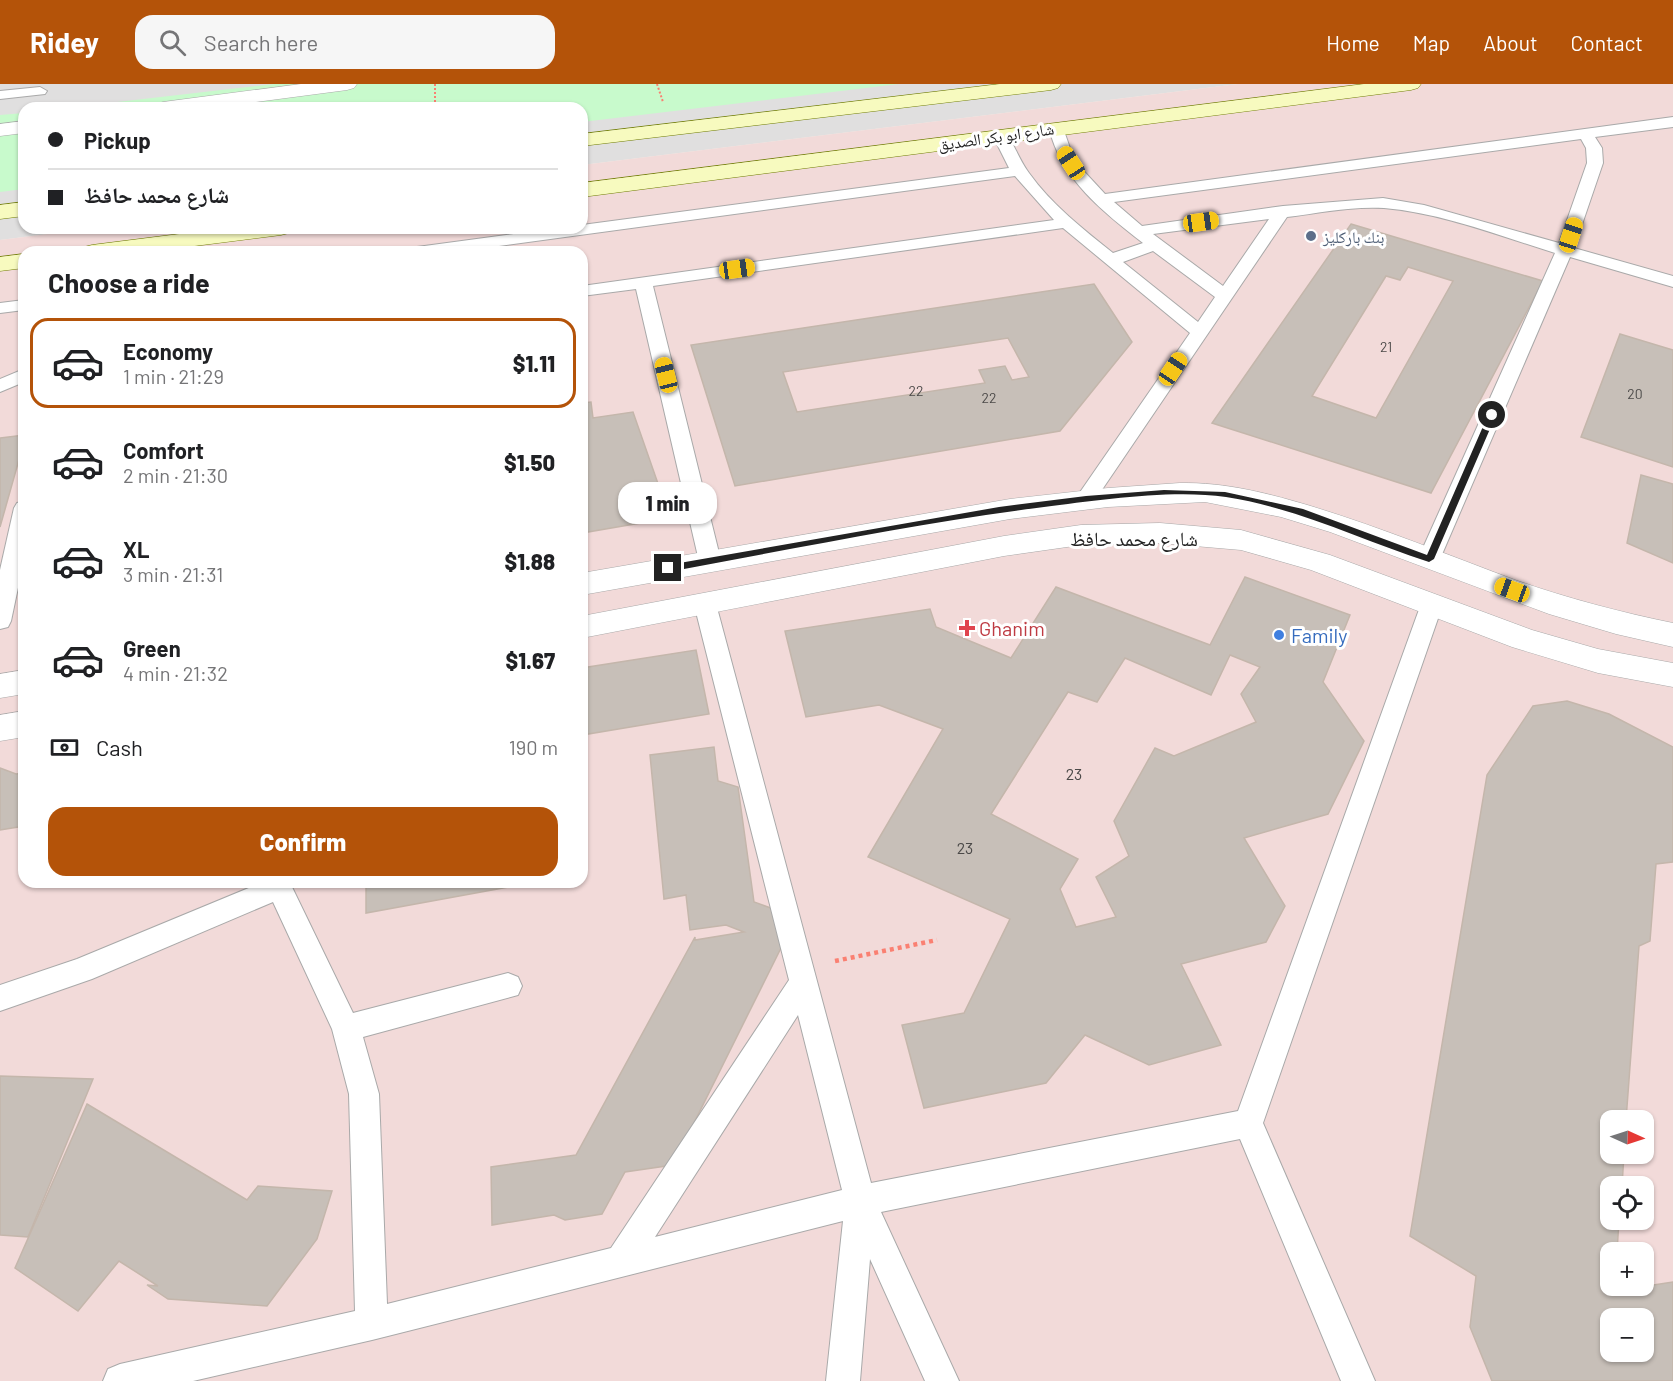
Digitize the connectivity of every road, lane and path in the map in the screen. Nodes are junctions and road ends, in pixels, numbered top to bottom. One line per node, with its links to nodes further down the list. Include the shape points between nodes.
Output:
1 (347, 84): 5 (street)
2 (435, 84): 9 (path)
3 (1051, 84): 16 (main road)
4 (1411, 84): 12 (main road, شارع ابو بكر الصديق)
5 (319, 86): 8 (street)
6 (40, 91): 7 (lane)
7 (0, 95)
8 (206, 102)
9 (435, 102)
10 (1673, 122): 14 (lane)
11 (18, 128): 13 (street)
12 (1057, 128): 15 (main road, شارع ابو بكر الصديق); 21 (lane, via 1063,152)
13 (0, 130)
14 (1585, 133): 21 (lane); 30 (lane, via 1594,148 1595,163)
15 (1001, 136): 17 (lane); 19 (main road, شارع ابو بكر الصديق)
16 (588, 139)
17 (1019, 171): 25 (lane); 26 (lane)
18 (588, 179): 19 (main road)
19 (617, 185): 20 (main road, شارع ابو بكر الصديق)
20 (588, 189)
21 (1101, 199): 27 (lane)
22 (18, 210): 24 (main road)
23 (1283, 211): 27 (lane); 30 (lane, via 1383,204 1418,208); 39 (lane)
24 (0, 212)
25 (1066, 223): 34 (lane); 36 (lane)
26 (588, 229)
27 (1139, 231): 31 (lane)
28 (234, 234): 32 (main road)
29 (551, 234): 33 (lane)
30 (1568, 242): 35 (lane); 37 (lane); 47 (lane)
31 (1156, 244): 34 (lane); 39 (lane)
32 (139, 246)
33 (462, 246)
34 (1111, 260): 42 (lane)
35 (1673, 267)
36 (643, 282): 38 (lane); 48 (lane)
37 (1673, 282)
38 (588, 290)
39 (1224, 295): 42 (lane)
40 (18, 306): 41 (lane)
41 (0, 308)
42 (1199, 332): 45 (lane)
43 (18, 378): 44 (lane)
44 (0, 386)
45 (1086, 498): 47 (street, شارع محمد حافظ, via 1225,494 1303,512); 48 (street, شارع محمد حافظ)
46 (18, 536): 52 (lane)
47 (1429, 559): 54 (street, شارع محمد حافظ, via 1553,605 1636,629)
48 (710, 561): 49 (street, شارع محمد حافظ)
49 (588, 583)
50 (705, 604): 51 (street, شارع محمد حافظ, via 1004,546 1081,536 1160,533 1240,540 1320,562); 53 (street, شارع محمد حافظ); 63 (lane)
51 (1432, 604): 55 (street, شارع محمد حافظ, via 1523,639 1598,661); 67 (lane)
52 (0, 621)
53 (588, 626)
54 (1673, 634)
55 (1673, 675)
56 (18, 683): 57 (street)
57 (0, 686)
58 (18, 725): 59 (street)
59 (0, 728)
60 (270, 888): 65 (lane, via 82,970)
61 (281, 888): 66 (lane)
62 (937, 940): 63 (path)
63 (802, 975): 68 (lane); 69 (lane)
64 (508, 986): 66 (lane)
65 (0, 999)
66 (345, 1028): 70 (lane, via 364,1094)
67 (1248, 1123): 68 (lane); 74 (lane)
68 (860, 1201): 69 (lane); 72 (lane); 73 (lane)
69 (621, 1261): 70 (lane)
70 (372, 1324): 71 (lane)
71 (120, 1381)
72 (843, 1381)
73 (942, 1381)
74 (1358, 1381)

